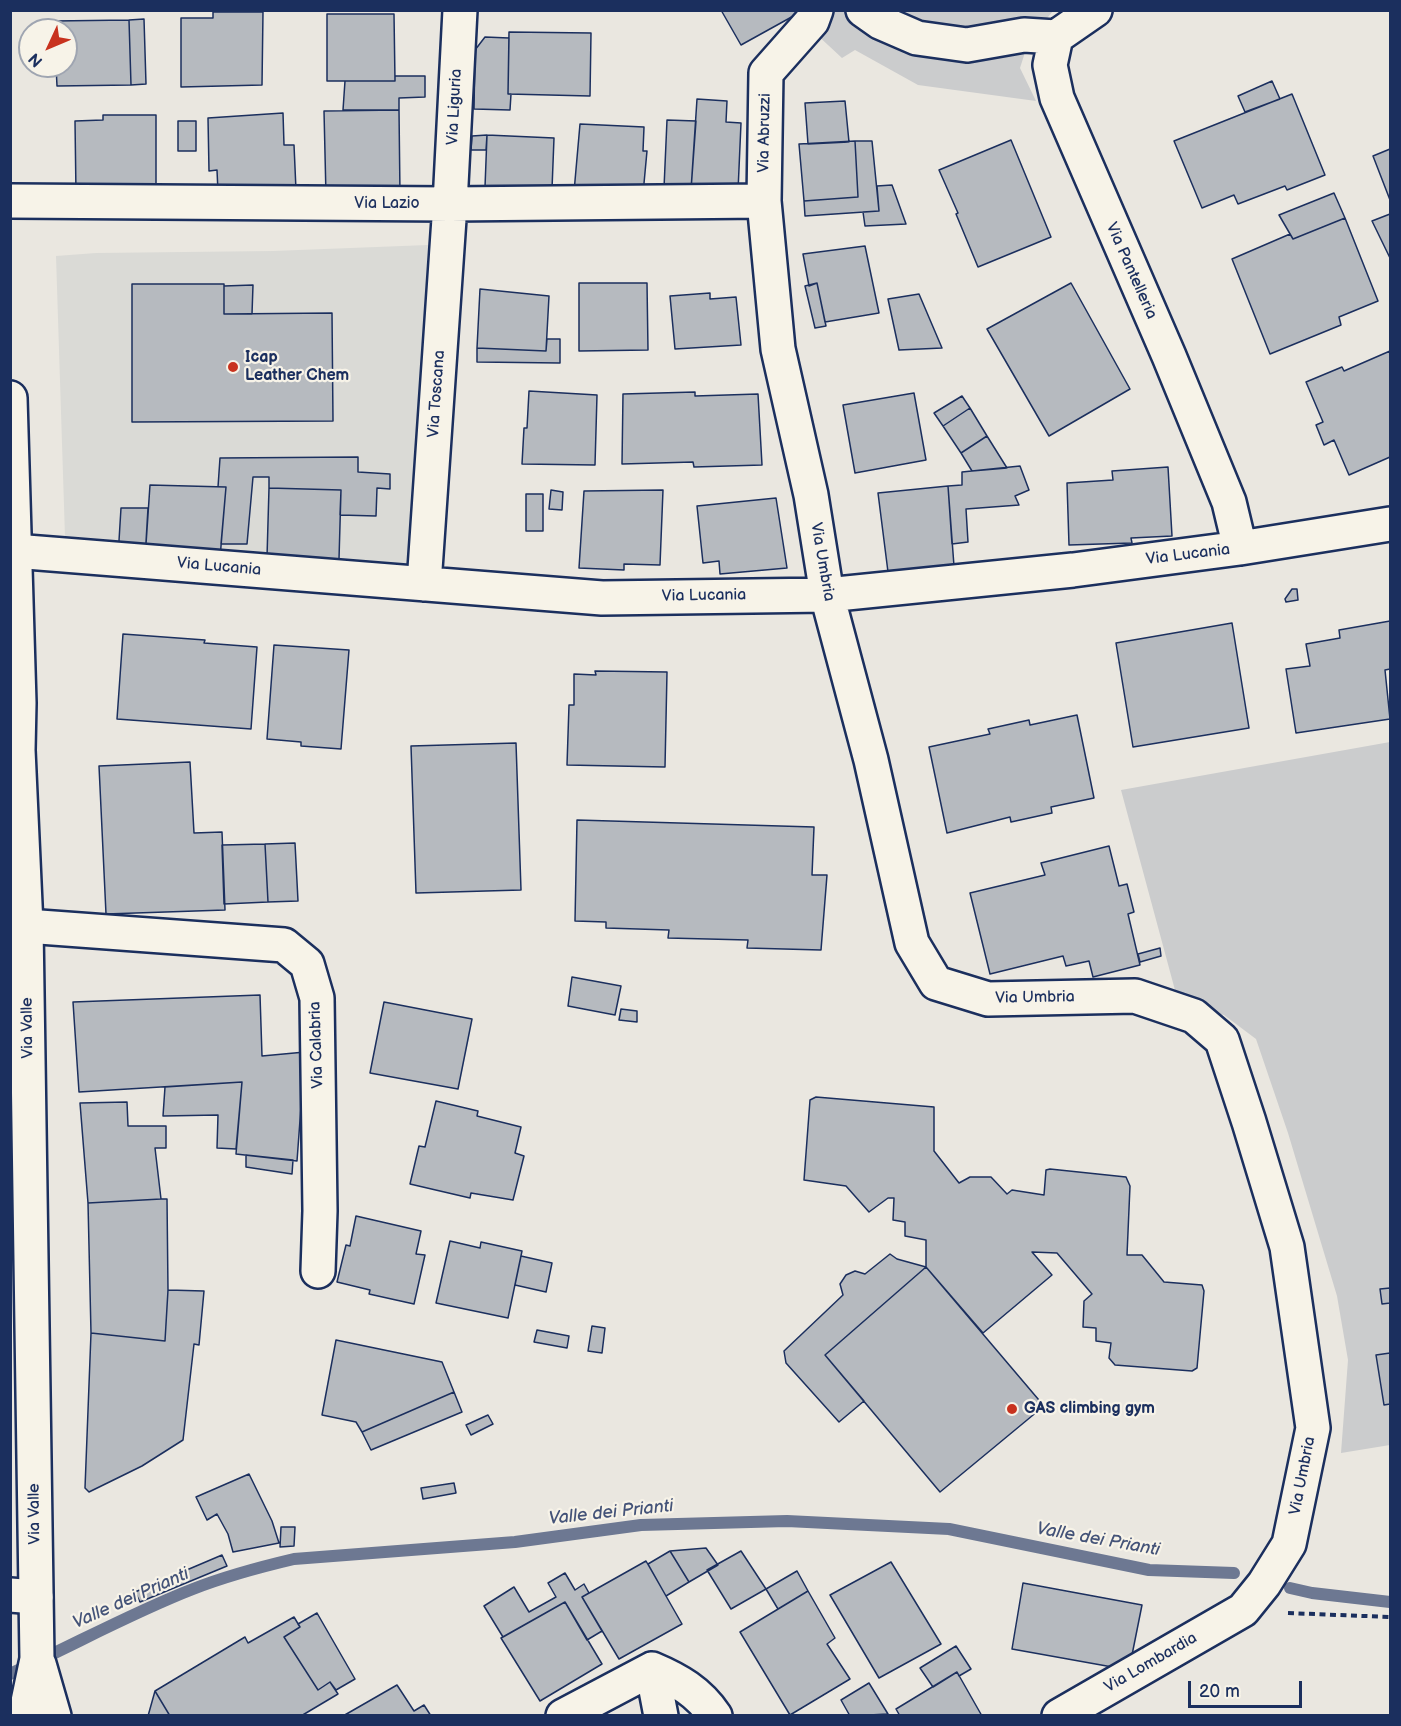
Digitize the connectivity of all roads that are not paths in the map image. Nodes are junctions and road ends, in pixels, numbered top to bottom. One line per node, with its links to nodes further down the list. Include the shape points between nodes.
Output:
1 (460, 10): 8 (street, Via Liguria)
2 (816, 10): 7 (street, Via Abruzzi, via 812,21 766,73)
3 (863, 10): 5 (street, via 917,39 967,45 1024,35)
4 (1095, 10): 5 (street)
5 (1056, 37): 12 (street, Via Pantelleria, via 1050,65 1057,98 1229,502)
6 (10, 201): 8 (street, Via Lazio)
7 (764, 201): 8 (street, Via Lazio); 14 (street, Via Umbria, via 778,349 811,495)
8 (450, 204): 13 (street, Via Toscana)
9 (10, 398): 11 (street, Via Valle)
10 (1390, 524): 12 (street, Via Lucania)
11 (13, 540): 13 (street, Via Lucania); 15 (street, Via Valle, via 19,703)
12 (1240, 548): 14 (street, Via Lucania)
13 (424, 584): 14 (street, Via Lucania, via 602,598)
14 (827, 595): 19 (street, Via Umbria, via 871,760 912,943 936,983 988,999 1135,996 1194,1017 1222,1040 1287,1247 1313,1428 1289,1544)
15 (14, 751): 16 (street, Via Valle)
16 (26, 926): 17 (street, Via Calabria, via 284,945 307,964 316,998); 18 (street, Via Valle)
17 (318, 1271)
18 (23, 1596): 20 (street, Via Valle)
19 (1243, 1610): 27 (street, Via Lombardia)
20 (37, 1659): 22 (street, Via Valle); 23 (street, Via Valle)
21 (652, 1669): 24 (street); 25 (street); 26 (street, via 679,1681 708,1705)
22 (25, 1716)
23 (54, 1716)
24 (563, 1716)
25 (661, 1716)
26 (715, 1716)
27 (1059, 1716)

